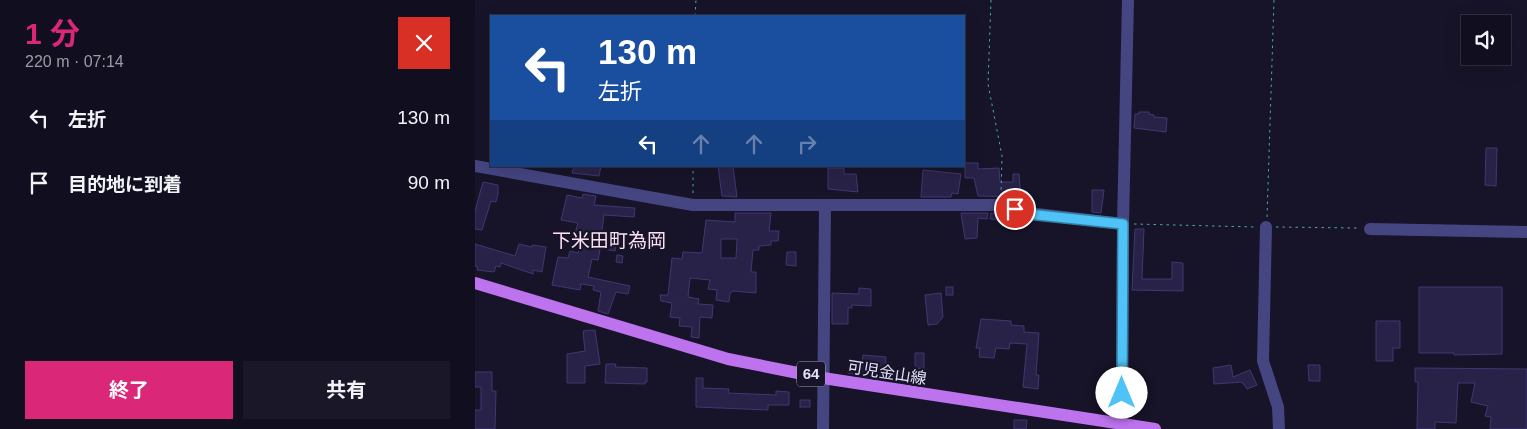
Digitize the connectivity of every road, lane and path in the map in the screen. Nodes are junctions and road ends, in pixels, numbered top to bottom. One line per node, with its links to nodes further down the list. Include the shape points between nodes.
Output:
1 (696, 0): 5 (path)
2 (991, 0): 10 (path, via 988,84 1002,156)
3 (1128, 0): 11 (street)
4 (1274, 0): 12 (path)
5 (695, 15)
6 (475, 166): 8 (street)
7 (693, 167): 8 (path)
8 (693, 205): 9 (street)
9 (825, 205): 10 (street); 16 (street)
10 (1001, 205): 11 (street, via 1028,214)
11 (1123, 224): 12 (path); 17 (street)
12 (1266, 227): 13 (path); 20 (street, via 1263,361 1278,407)
13 (1370, 228): 14 (street)
14 (1527, 232)
15 (475, 284): 16 (main road, 可児金山線 / 64, via 728,359)
16 (823, 378): 17 (main road, 可児金山線 / 64); 18 (street)
17 (1122, 426): 19 (main road, 可児金山線 / 64)
18 (823, 429)
19 (1155, 429)
20 (1279, 429)

